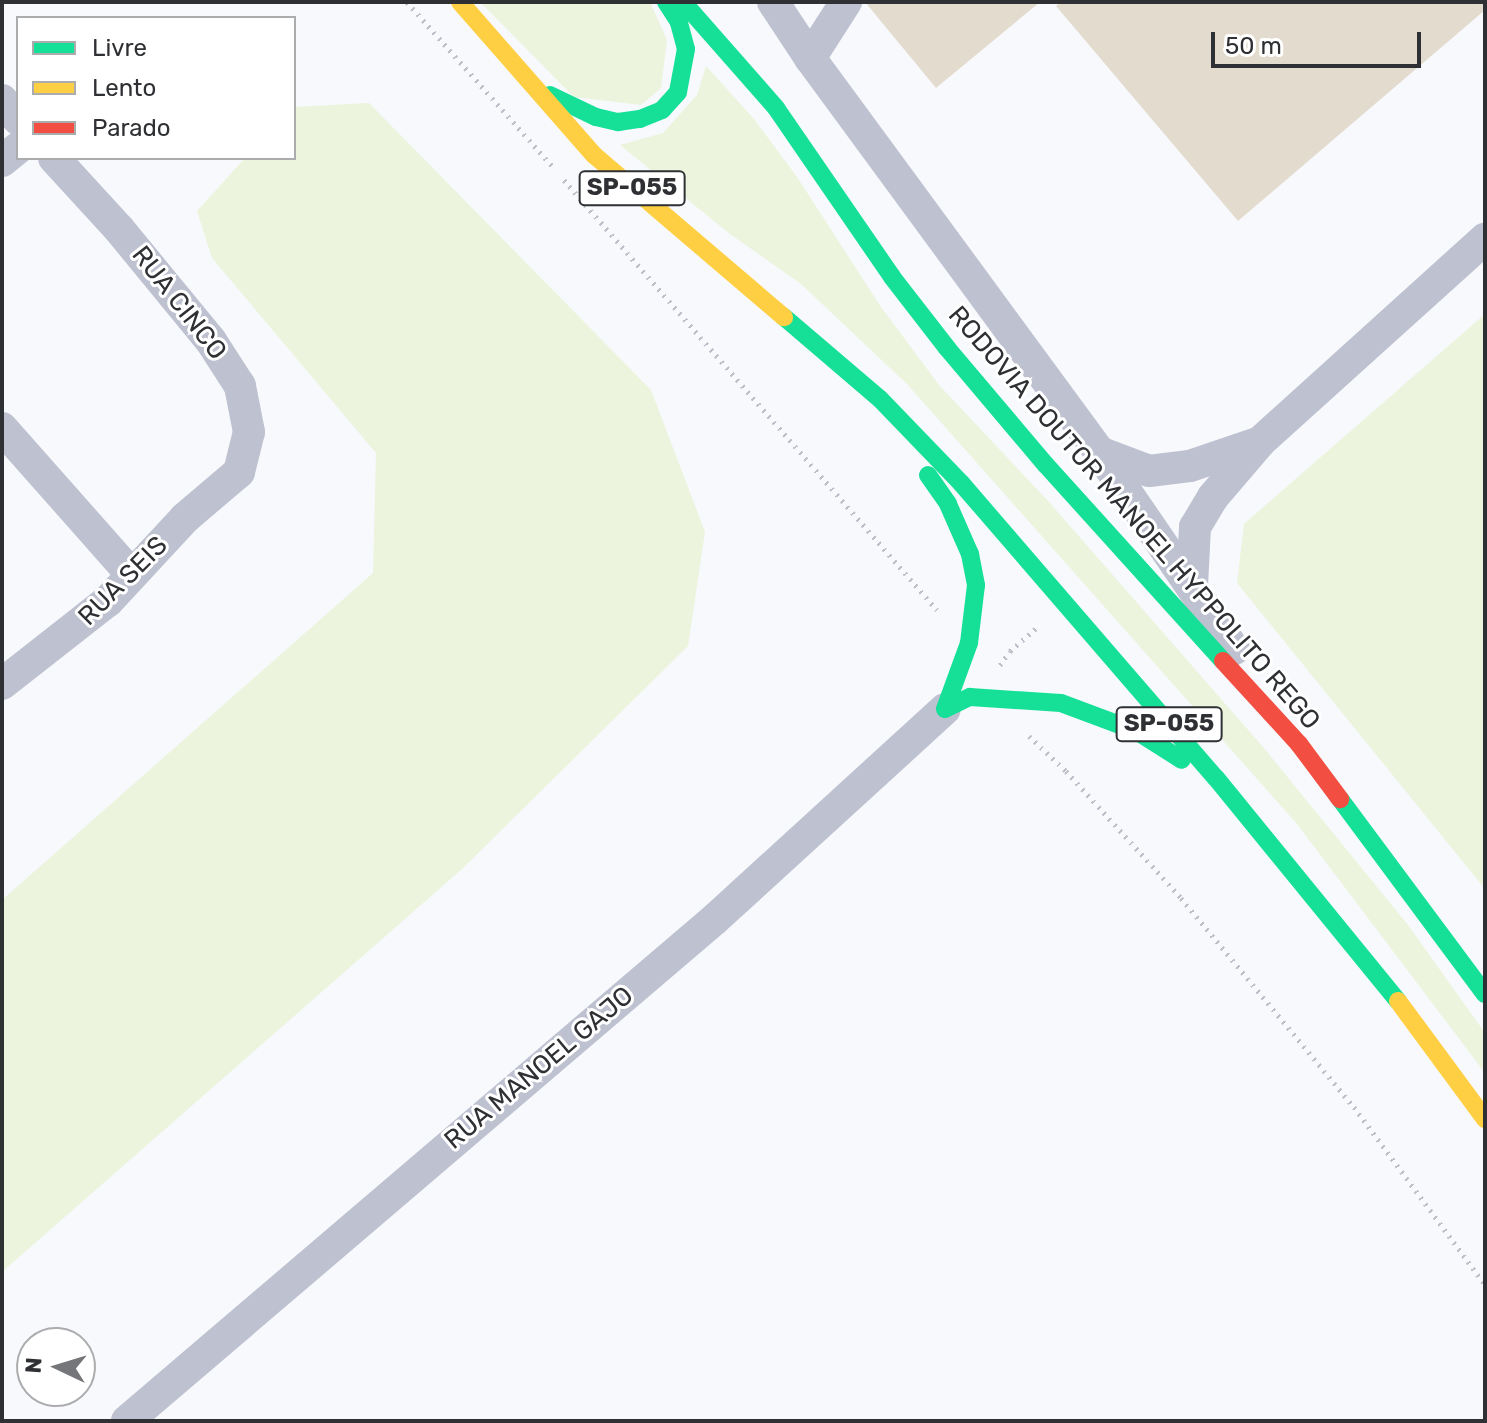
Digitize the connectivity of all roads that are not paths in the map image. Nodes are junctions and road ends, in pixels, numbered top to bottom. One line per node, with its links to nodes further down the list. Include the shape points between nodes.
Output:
1 (460, 2): 7 (highway, SP-055)
2 (666, 2): 7 (highway, via 679,22 686,49 678,92 662,110 618,122)
3 (683, 2): 21 (highway, RODOVIA DOUTOR MANOEL HYPPOLITO REGO / SP-055, via 776,108 947,348)
4 (773, 2): 6 (street)
5 (846, 2): 6 (street)
6 (810, 58): 15 (street)
7 (537, 89): 12 (highway, SP-055, via 620,179)
8 (2, 100): 9 (street)
9 (16, 117)
10 (56, 160): 16 (street, RUA CINCO, via 228,365 240,386 249,432)
11 (1485, 239): 14 (street)
12 (880, 399): 20 (highway, via 948,504 972,564 972,631); 22 (highway, SP-055, via 961,483)
13 (2, 428): 17 (street)
14 (1260, 442): 15 (street, via 1190,466 1149,471); 18 (street, via 1195,527)
15 (1099, 452): 18 (street)
16 (239, 472): 17 (street, RUA SEIS, via 185,518)
17 (132, 575): 19 (street, RUA SEIS, via 108,601)
18 (1192, 586): 21 (street)
19 (2, 684)
20 (945, 709): 22 (highway, via 970,697 1073,705 1136,731); 25 (street, RUA MANOEL GAJO, via 715,919)
21 (1299, 744): 23 (highway, RODOVIA DOUTOR MANOEL HYPPOLITO REGO / SP-055)
22 (1216, 778): 24 (highway, SP-055, via 1381,977)
23 (1485, 994)
24 (1485, 1119)
25 (127, 1421)

